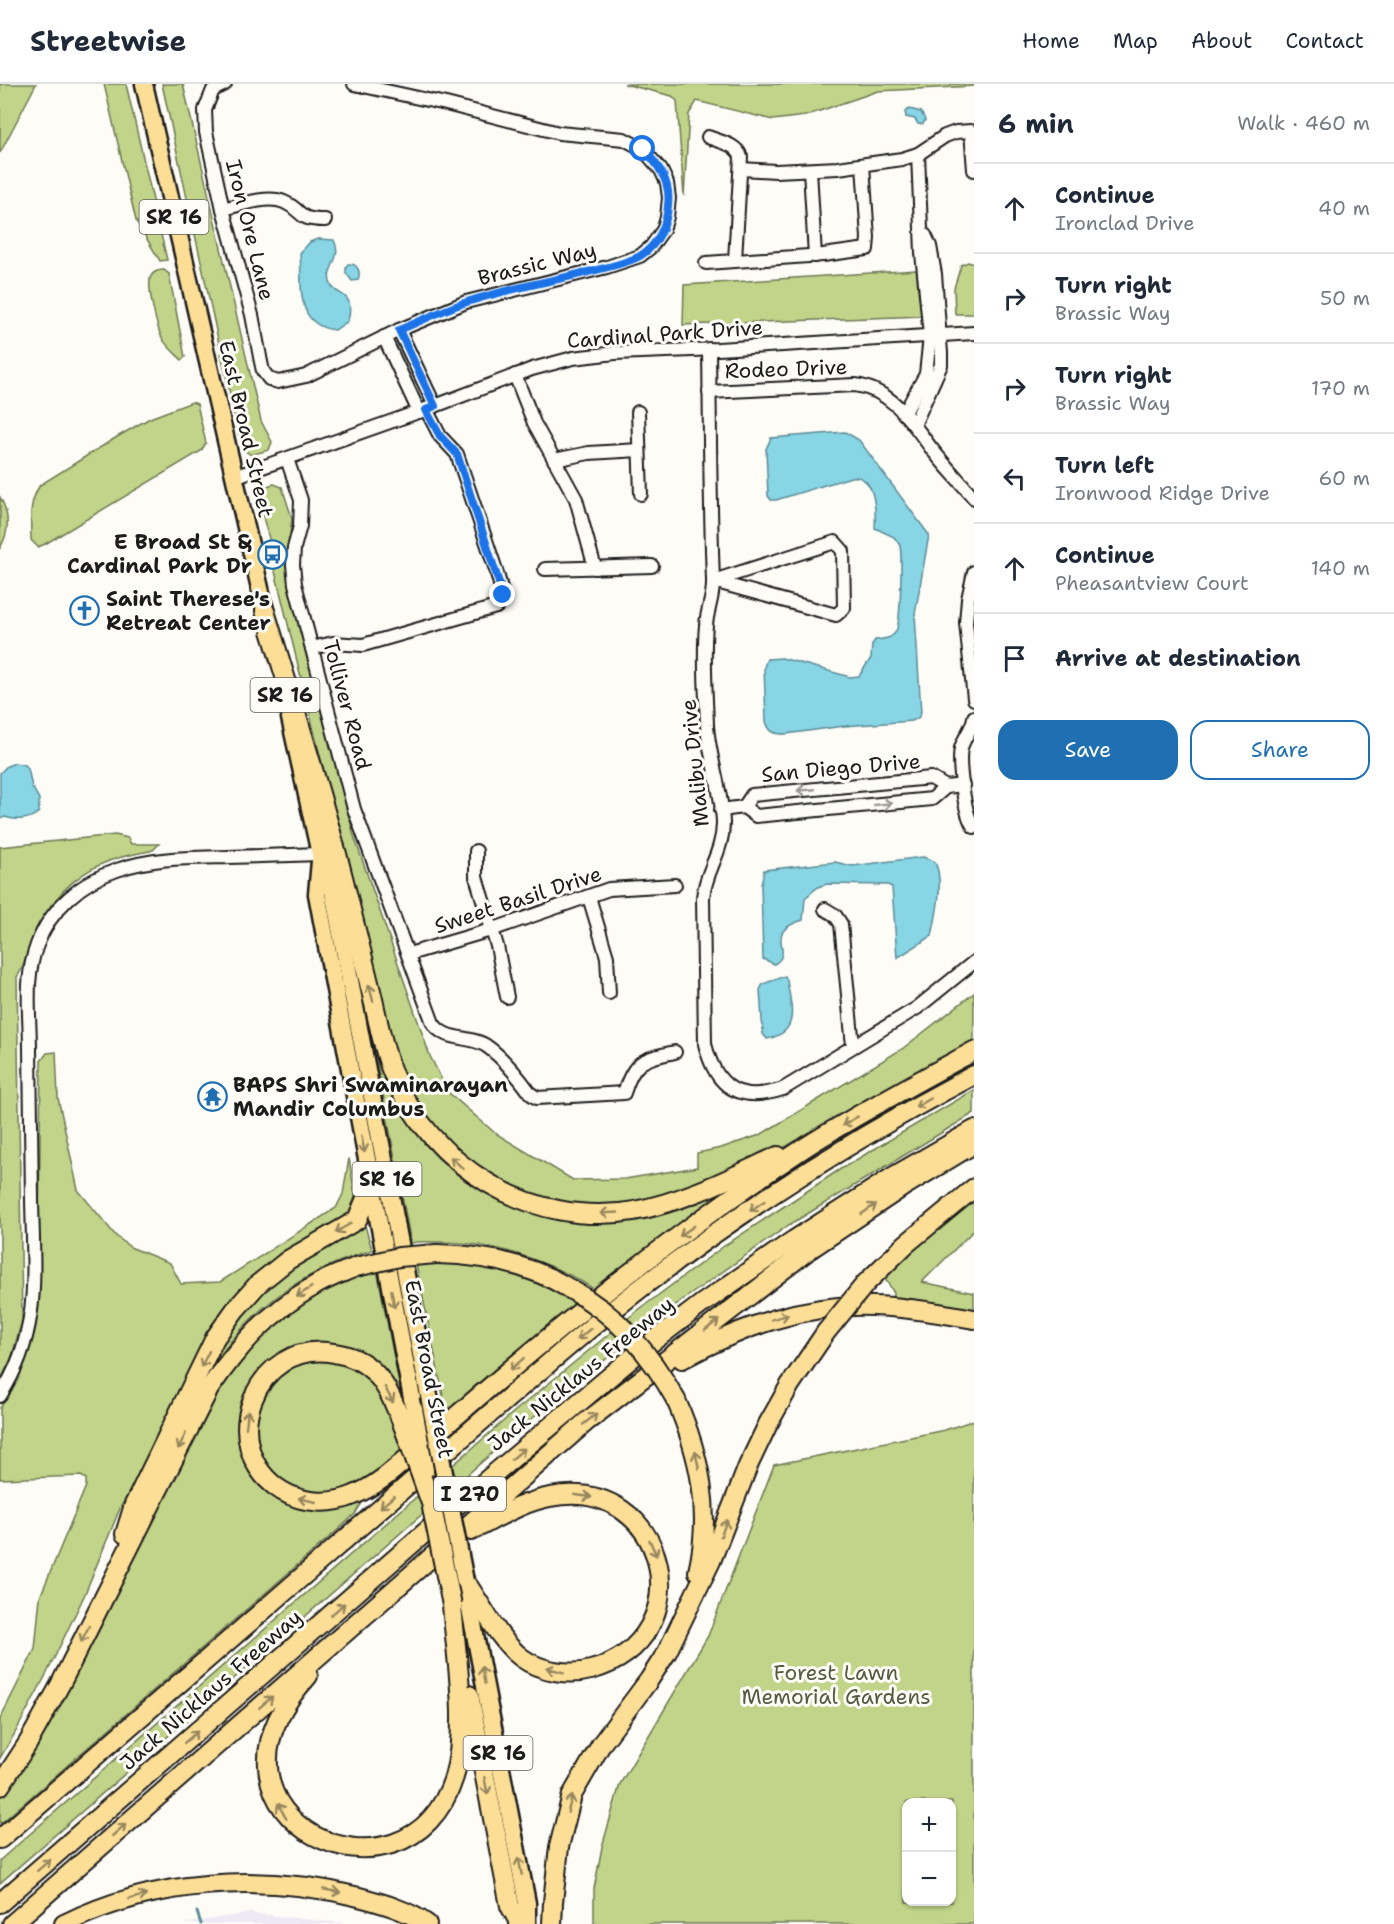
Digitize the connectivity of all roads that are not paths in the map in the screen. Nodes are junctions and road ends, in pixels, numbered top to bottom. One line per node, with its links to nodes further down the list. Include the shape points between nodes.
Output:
1 (144, 84): 30 (main road, East Broad Street / SR 16)
2 (225, 84): 10 (street, Iron Ore Lane, via 213,90 205,110)
3 (354, 84): 15 (street, Brassic Way, via 559,133 624,139 654,160 667,183 669,198 663,230 640,256 466,302)
4 (708, 137): 7 (street, via 735,147)
5 (918, 154): 6 (street); 9 (street, via 945,136 971,131); 17 (street, via 921,227 930,246 935,274)
6 (863, 165): 8 (street); 12 (street, via 867,249)
7 (741, 169): 8 (street); 13 (street)
8 (810, 170): 12 (street)
9 (974, 170)
10 (223, 209): 11 (street, via 277,199 307,219); 21 (street, Iron Ore Lane, via 263,371)
11 (325, 220)
12 (815, 256): 13 (street)
13 (735, 260): 14 (street)
14 (706, 263)
15 (399, 330): 18 (street, Brassic Way); 23 (street)
16 (974, 333): 17 (street, Cardinal Park Drive)
17 (935, 335): 19 (street, Cardinal Park Drive); 25 (street, via 926,374); 26 (street, via 940,365)
18 (384, 337): 21 (street, Brassic Way, via 306,376 278,382); 23 (street)
19 (709, 349): 20 (street, Cardinal Park Drive, via 573,358); 22 (street, Malibu Drive)
20 (515, 375): 23 (street, Cardinal Park Drive); 29 (street)
21 (269, 379)
22 (709, 392): 25 (street, Rodeo Drive, via 855,385 877,390); 38 (street, Malibu Drive)
23 (427, 409): 28 (street, Cardinal Park Drive); 40 (street, via 440,436 457,454 496,570 502,602 496,607 363,645 344,643)
24 (638, 412): 27 (street)
25 (904, 414): 26 (street)
26 (914, 425): 31 (street)
27 (639, 450): 29 (street); 32 (street)
28 (286, 459): 30 (street, Cardinal Park Drive); 40 (street, Tolliver Road, via 301,500 293,566)
29 (554, 460): 35 (street, via 576,499)
30 (234, 477): 39 (main road, East Broad Street / SR 16)
31 (968, 482): 33 (street)
32 (641, 494)
33 (974, 498)
34 (652, 566): 35 (street)
35 (595, 568): 36 (street)
36 (545, 569)
37 (974, 572): 41 (street, via 966,623)
38 (713, 581): 38 (street, via 835,542 843,551 843,608 836,615); 46 (street, Malibu Drive, via 706,624 707,728)
39 (266, 610): 49 (main road, East Broad Street / SR 16); 63 (highway, one-way to 39, via 661,1204 633,1211 595,1213 552,1209 529,1202 465,1170 440,1147 420,1124 392,1071 333,836)
40 (312, 648): 54 (street, Tolliver Road, via 354,809)
41 (974, 699)
42 (974, 717): 43 (street, via 960,755)
43 (963, 785): 44 (street, San Diego Drive); 47 (street, via 967,814)
44 (946, 787): 45 (street, San Diego Drive, one-way to 44, via 756,816 932,799); 45 (street, San Diego Drive, one-way to 45, via 931,778 752,795)
45 (744, 807): 46 (street, San Diego Drive)
46 (722, 810): 58 (street, Malibu Drive, via 720,843 703,897 705,1044 715,1070 733,1090 768,1094 783,1089)
47 (974, 827)
48 (476, 851): 53 (street, via 476,877)
49 (320, 854): 65 (main road, East Broad Street / SR 16, one-way to 65, via 317,894); 69 (street, via 169,858 139,863 84,886 46,925 30,966 28,986 33,1305 18,1363); 73 (main road, East Broad Street / SR 16, bridge, via 333,891)
50 (675, 885): 51 (street, Sweet Basil Drive, via 609,890)
51 (589, 897): 53 (street, Sweet Basil Drive); 56 (street, via 608,957)
52 (825, 909): 58 (street, via 841,924)
53 (491, 930): 54 (street, Sweet Basil Drive); 57 (street)
54 (409, 954): 60 (street, Tolliver Road, via 426,1008 438,1030 483,1044 537,1098 624,1093 635,1067 646,1059)
55 (974, 962): 58 (street, via 917,1008)
56 (609, 993)
57 (507, 997)
58 (853, 1046)
59 (974, 1051): 63 (highway, one-way to 63)
60 (675, 1052)
61 (974, 1074): 78 (highway, Jack Nicklaus Freeway / I 270, one-way to 78, via 801,1177 605,1317 477,1423)
62 (974, 1130): 79 (highway, Jack Nicklaus Freeway / I 270, one-way to 62, via 444,1516 639,1352 794,1239)
63 (821, 1138): 70 (highway, one-way to 70, via 600,1294 374,1485 338,1500 305,1500 278,1488 264,1474 253,1459 248,1442 249,1408 264,1379 283,1362 310,1352 328,1351 362,1362 375,1372)
64 (974, 1144): 68 (highway, one-way to 64, via 810,1248)
65 (370, 1180): 70 (main road, East Broad Street / SR 16, one-way to 70); 72 (highway, one-way to 72, via 357,1220 271,1273 235,1310 215,1338 134,1505)
66 (974, 1188): 75 (highway, one-way to 66, bridge, via 748,1466 790,1385 866,1283)
67 (974, 1319): 68 (highway, one-way to 67, via 706,1346 796,1313 873,1305)
68 (633, 1386): 71 (highway, one-way to 68)
69 (0, 1396)
70 (407, 1413): 74 (highway, SR 16, bridge)
71 (450, 1540): 73 (highway, one-way to 73, via 532,1502 566,1494 591,1497 615,1504 635,1520 657,1556 661,1590 651,1626 625,1655 607,1666 565,1673 535,1665 509,1647); 76 (highway)
72 (111, 1581): 75 (highway, one-way to 72, bridge, via 699,1570 704,1502 690,1434 676,1400 650,1357 603,1310 570,1289 495,1259 437,1254 399,1257 356,1267 316,1285 258,1326 209,1389); 77 (highway, one-way to 77, via 60,1685)
73 (465, 1581): 84 (main road, East Broad Street / SR 16, one-way to 73, via 527,1903)
74 (452, 1605): 76 (highway, one-way to 76, via 460,1732 450,1791 424,1832 393,1851 369,1856 334,1852 303,1836 281,1811 268,1770 272,1733 287,1703); 83 (highway, SR 16, one-way to 83, via 510,1906)
75 (684, 1620): 85 (highway, one-way to 75, via 559,1847 572,1796 602,1743 668,1652)
76 (353, 1626): 80 (highway, one-way to 76)
77 (0, 1786)
78 (0, 1839)
79 (0, 1904)
80 (12, 1924)
81 (64, 1924): 82 (highway, one-way to 82, via 137,1897 219,1883 273,1883 343,1893 399,1910)
82 (427, 1924)
83 (520, 1924)
84 (526, 1924)
85 (552, 1924)

